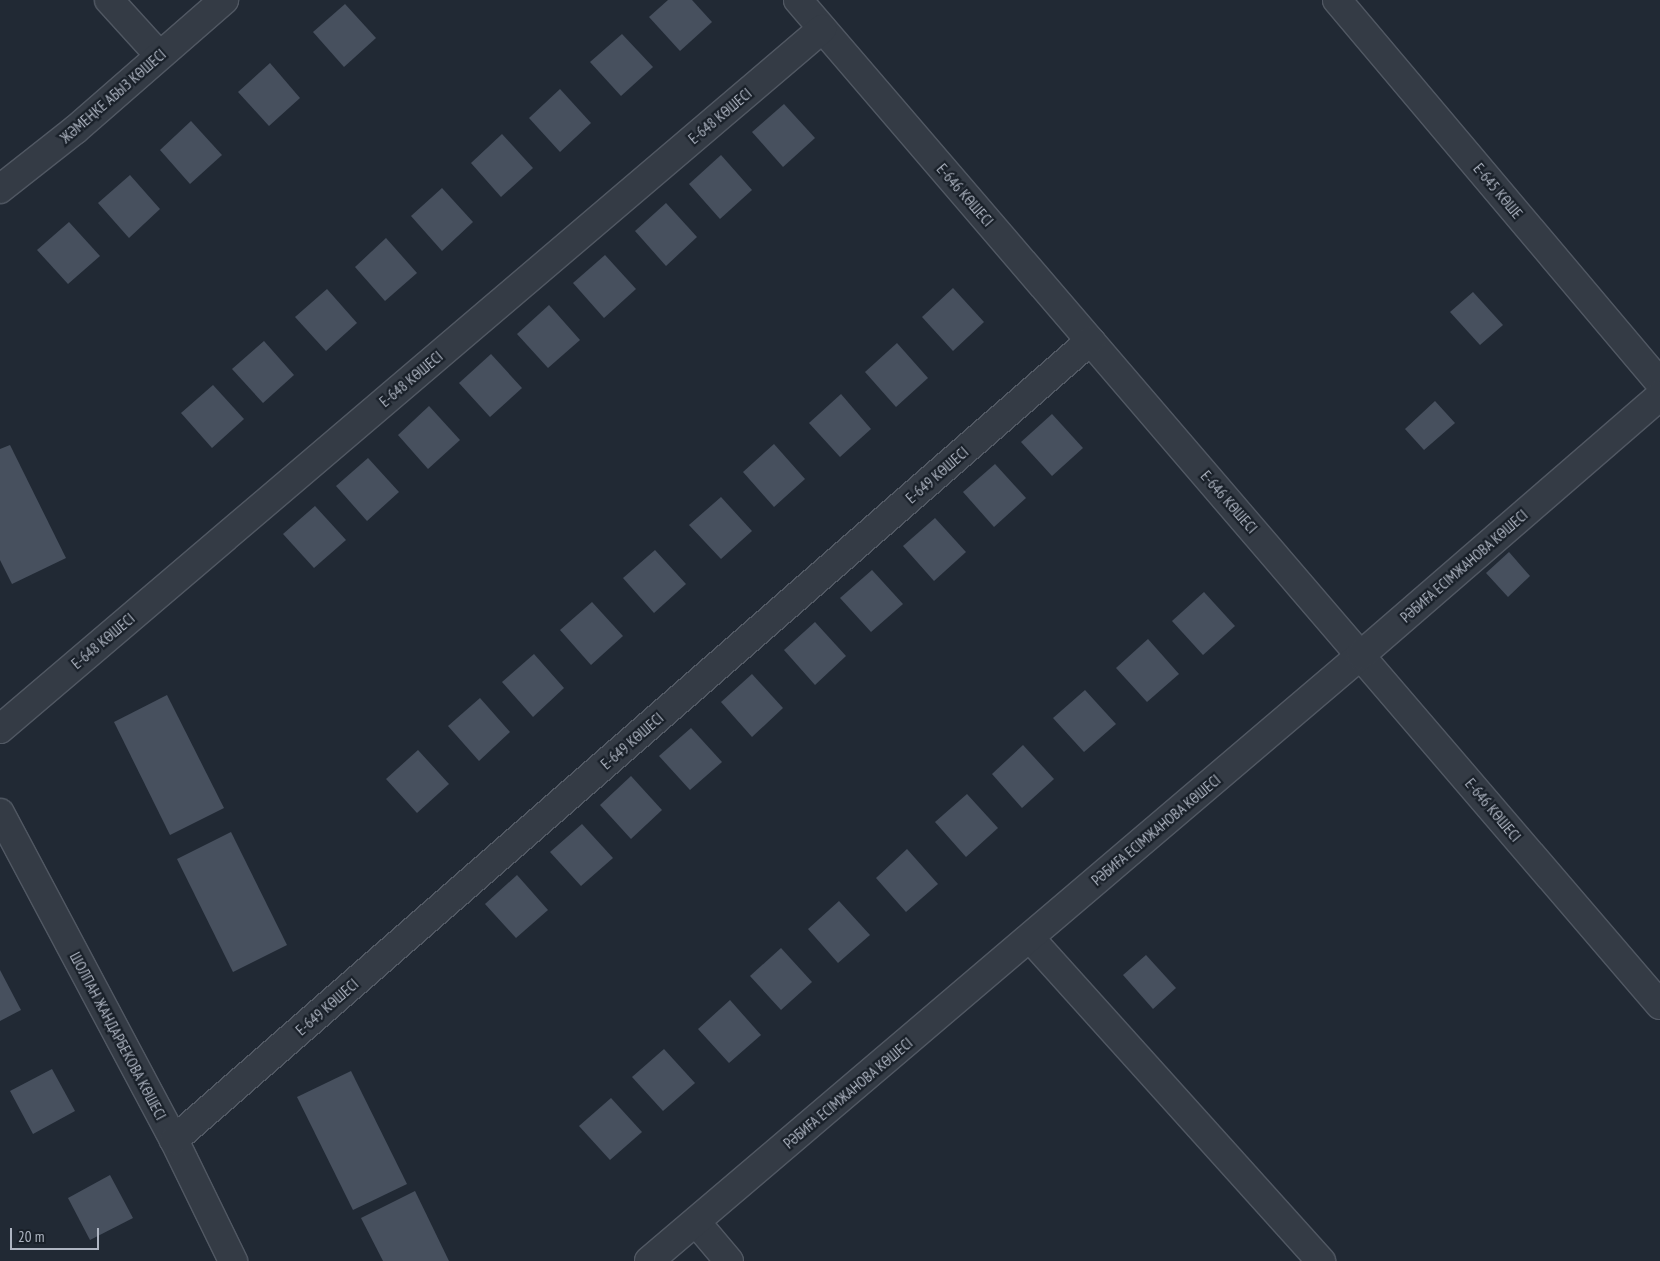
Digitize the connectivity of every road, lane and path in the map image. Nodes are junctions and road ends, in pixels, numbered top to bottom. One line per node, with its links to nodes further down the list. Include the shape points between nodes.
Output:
1 (109, 0): 6 (street)
2 (224, 0): 6 (street, ЖӘМЕҢКЕ АБЫЗ КӨШЕСІ)
3 (798, 0): 5 (street, Е-646 КӨШЕСІ)
4 (1337, 0): 9 (street, Е-645 КӨШЕ)
5 (822, 29): 8 (street, Е-646 КӨШЕСІ); 12 (street, Е-648 КӨШЕСІ)
6 (158, 56): 7 (street, ЖӘМЕҢКЕ АБЫЗ КӨШЕСІ, via 75,130)
7 (0, 189)
8 (1090, 341): 11 (street, Е-646 КӨШЕСІ); 16 (street, Е-649 КӨШЕСІ)
9 (1660, 383)
10 (1660, 396): 11 (street, РӘБИҒА ЕСІМЖАНОВА КӨШЕСІ)
11 (1361, 655): 14 (street, РӘБИҒА ЕСІМЖАНОВА КӨШЕСІ); 15 (street, Е-646 КӨШЕСІ)
12 (0, 729)
13 (0, 812): 16 (street, ШОЛПАН ЖАНДАРБЕКОВА КӨШЕСІ)
14 (1030, 938): 17 (street, РӘБИҒА ЕСІМЖАНОВА КӨШЕСІ); 21 (street)
15 (1660, 1005)
16 (174, 1140): 18 (street, ШОЛПАН ЖАНДАРБЕКОВА КӨШЕСІ)
17 (696, 1222): 19 (street, РӘБИҒА ЕСІМЖАНОВА КӨШЕСІ); 20 (street)
18 (233, 1261)
19 (649, 1261)
20 (730, 1261)
21 (1321, 1261)

